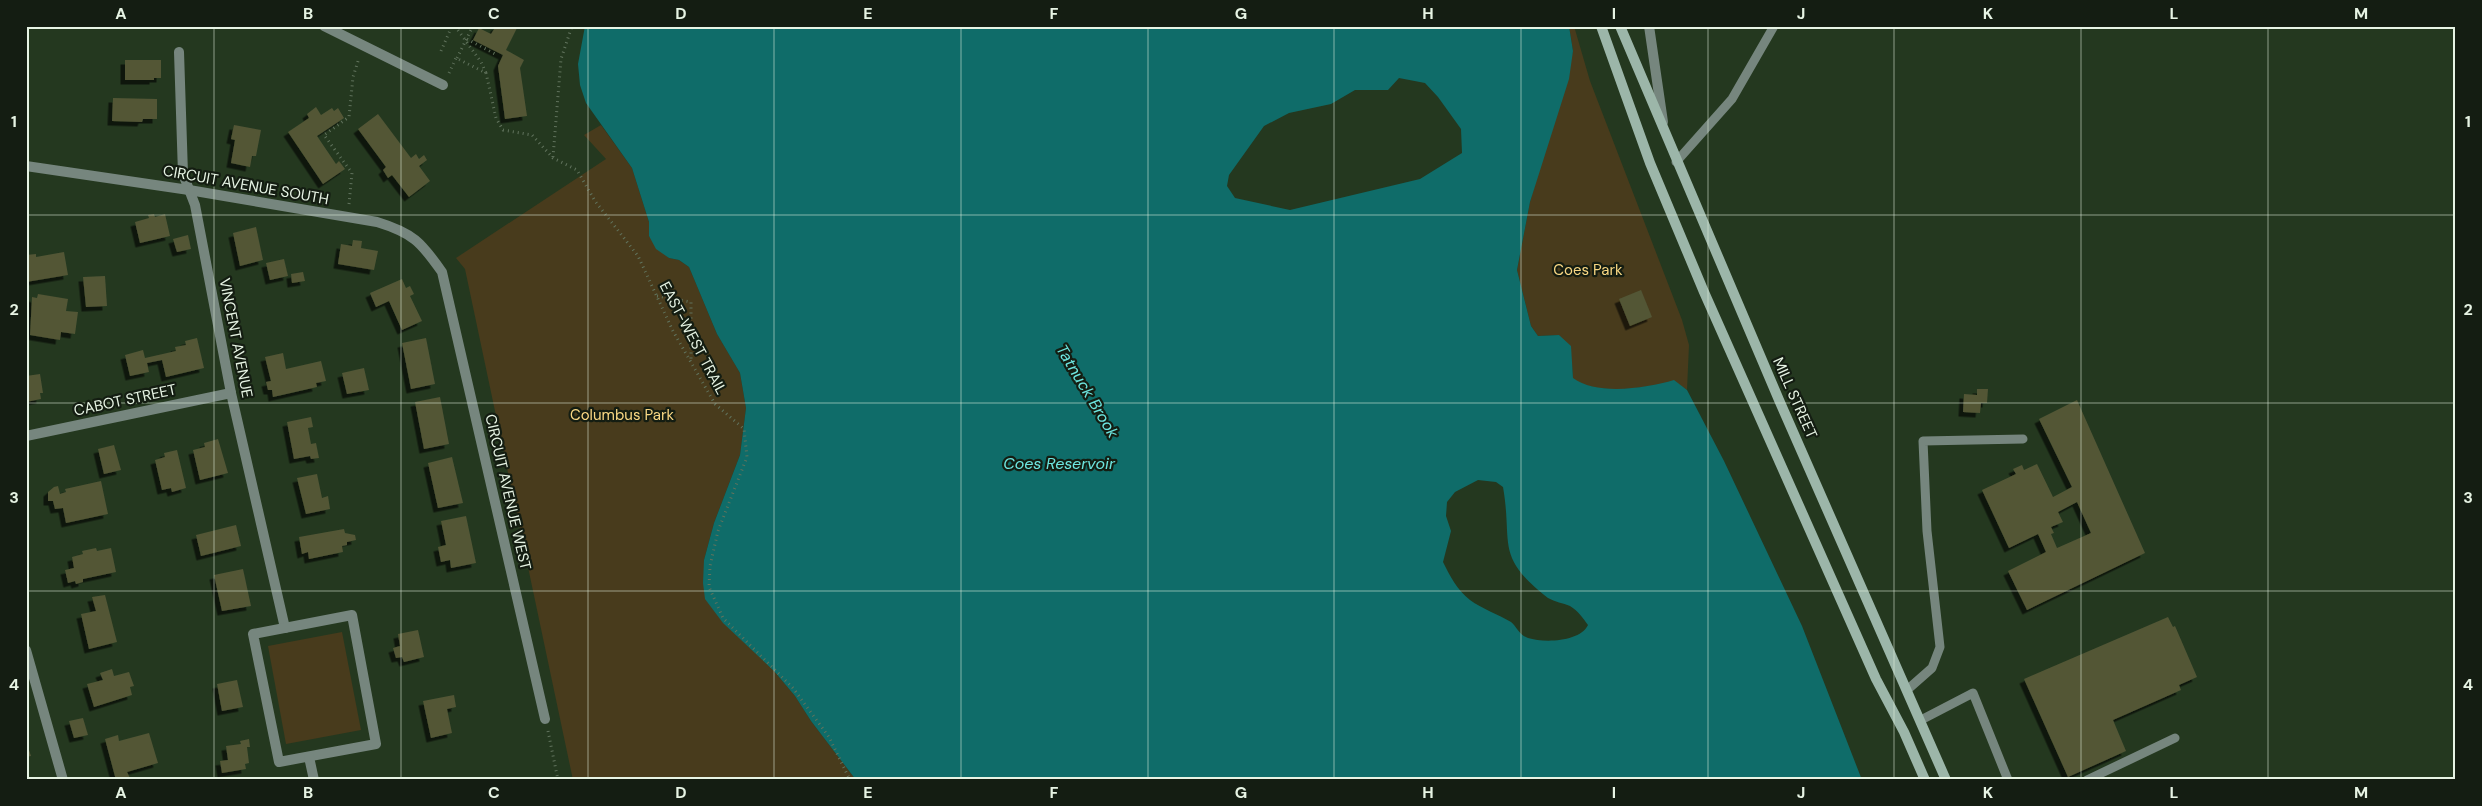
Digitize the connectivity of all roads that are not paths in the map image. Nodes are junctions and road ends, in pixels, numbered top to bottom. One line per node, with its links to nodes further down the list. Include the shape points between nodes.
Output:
1 (324, 26): 7 (street)
2 (1601, 26): 25 (main road, via 1650,163 1704,292 1859,643 1904,732)
3 (1620, 26): 8 (main road, MILL STREET)
4 (1649, 26): 8 (street)
5 (1774, 26): 9 (lane, via 1732,99)
6 (179, 52): 11 (street, VINCENT AVENUE, via 183,174)
7 (443, 84)
8 (1665, 135): 9 (main road, MILL STREET)
9 (1676, 162): 18 (main road, MILL STREET)
10 (26, 166): 11 (street, CIRCUIT AVENUE SOUTH)
11 (189, 190): 12 (street, CIRCUIT AVENUE SOUTH, via 384,224 414,238); 13 (street, VINCENT AVENUE, via 195,205)
12 (442, 272): 19 (street, CIRCUIT AVENUE WEST)
13 (231, 393): 14 (street, CABOT STREET); 16 (street, VINCENT AVENUE)
14 (26, 436)
15 (2023, 439): 18 (lane, via 1922,441 1927,531 1940,647 1932,668)
16 (285, 628): 22 (street, via 253,634 279,762); 22 (street, via 352,615 368,698 376,744)
17 (26, 650): 23 (street)
18 (1907, 690): 20 (main road, MILL STREET)
19 (545, 719)
20 (1921, 720): 26 (main road, MILL STREET); 27 (lane, via 1973,693)
21 (2175, 738): 28 (lane)
22 (309, 757): 24 (street)
23 (63, 780)
24 (314, 780)
25 (1924, 780)
26 (1946, 780)
27 (2008, 780)
28 (2087, 780)

